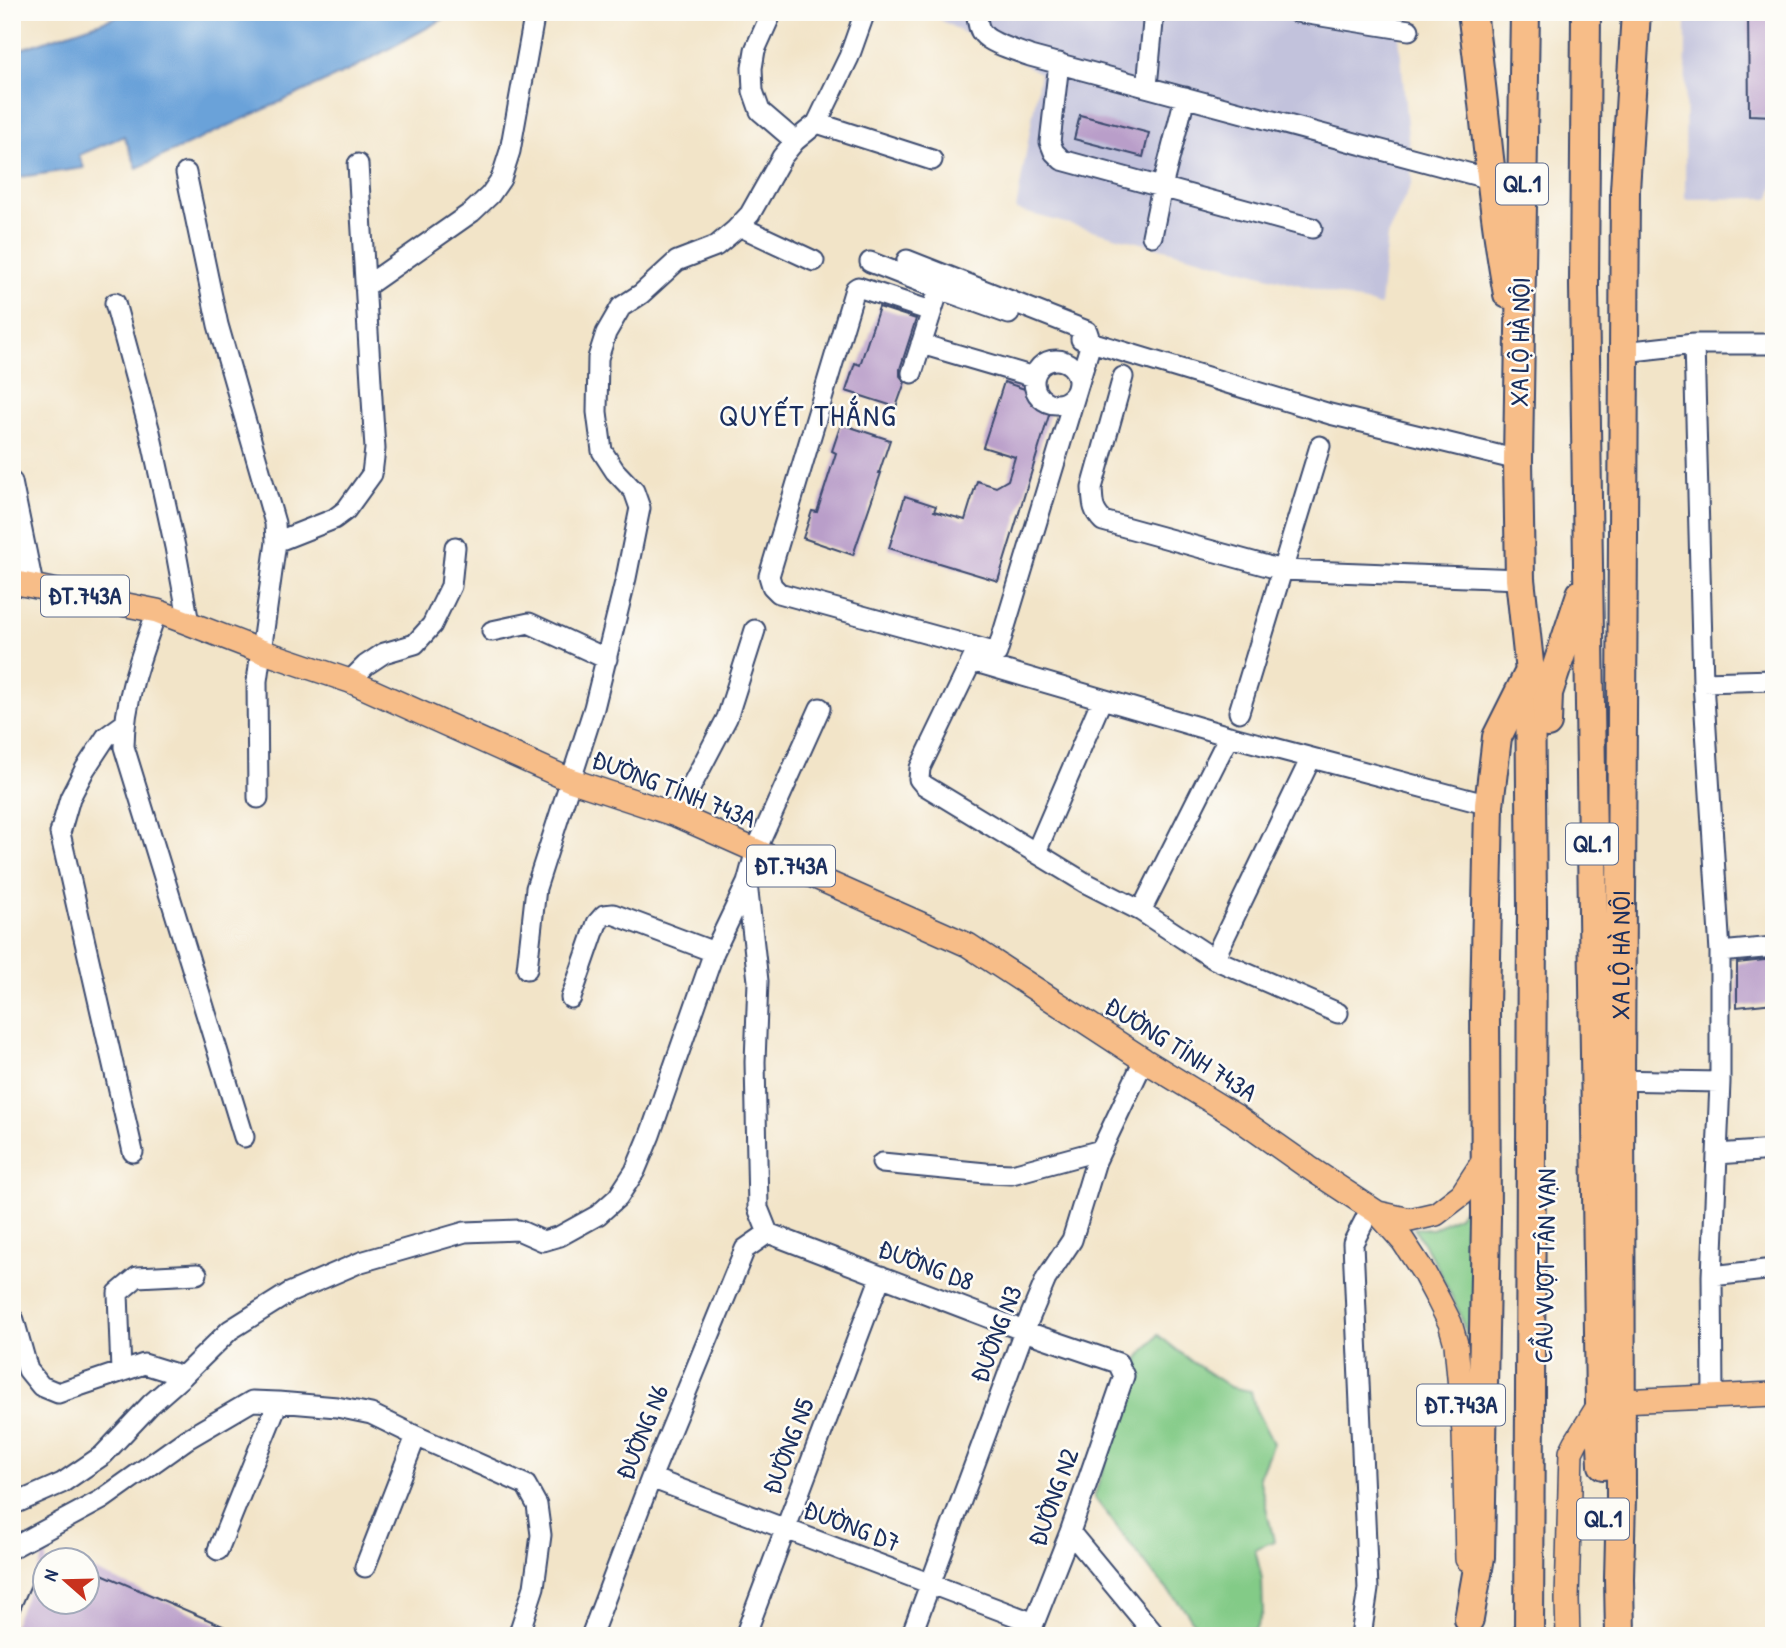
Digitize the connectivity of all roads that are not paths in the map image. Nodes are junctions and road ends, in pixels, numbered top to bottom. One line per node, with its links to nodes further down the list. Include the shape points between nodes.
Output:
1 (535, 12): 29 (street, via 501,179 472,212)
2 (772, 12): 16 (street, via 755,50 753,91 760,111)
3 (865, 12): 15 (street)
4 (976, 12): 12 (street, via 983,35)
5 (1154, 12): 13 (street)
6 (1296, 12): 11 (street)
7 (1472, 12): 20 (highway)
8 (1525, 12): 38 (highway, XA LỘ HÀ NỘI / QL.1)
9 (1586, 12): 28 (highway, XA LỘ HÀ NỘI / QL.1)
10 (1636, 12): 37 (highway, XA LỘ HÀ NỘI, via 1625,190)
11 (1409, 30)
12 (1059, 63): 13 (street); 21 (street, via 1050,142 1054,152 1062,160)
13 (1147, 86): 14 (street)
14 (1185, 97): 20 (street); 21 (street)
15 (817, 123): 16 (street); 17 (street)
16 (795, 141): 22 (street)
17 (932, 160)
18 (358, 164): 29 (street)
19 (186, 173): 47 (street, via 218,325 275,523)
20 (1490, 179): 38 (highway)
21 (1162, 187): 23 (street); 24 (street)
22 (739, 226): 26 (street); 59 (street, via 716,246 677,261 621,307 598,358 602,451 634,491 640,508)
23 (1312, 228)
24 (1152, 236)
25 (907, 260): 33 (street, via 1087,331)
26 (814, 261)
27 (870, 262): 30 (street)
28 (1584, 286): 37 (highway); 43 (highway, XA LỘ HÀ NỘI / QL.1)
29 (365, 288): 47 (street, via 375,449 372,474 334,519)
30 (939, 289): 32 (street); 33 (street)
31 (115, 303): 54 (street, via 150,432)
32 (931, 311): 34 (street); 58 (street, via 855,289 769,576 779,593)
33 (1091, 343): 42 (street); 45 (street, via 1330,414)
34 (921, 344): 39 (street); 40 (street)
35 (1694, 344): 36 (street); 37 (street); 63 (street)
36 (1774, 344)
37 (1624, 352): 43 (highway); 87 (highway, XA LỘ HÀ NỘI / QL.1)
38 (1519, 356): 45 (highway, XA LỘ HÀ NỘI / QL.1)
39 (912, 373)
40 (1034, 377): 42 (street, via 1036,391 1046,402 1067,401); 42 (street, via 1042,364 1063,360 1078,376)
41 (1123, 377): 49 (street, via 1092,488 1096,513 1103,520)
42 (1077, 390): 58 (street, via 997,653)
43 (1586, 417): 50 (highway, XA LỘ HÀ NỘI / QL.1)
44 (1320, 446): 49 (street)
45 (1518, 460): 51 (highway, XA LỘ HÀ NỘI / QL.1)
46 (12, 482): 52 (street)
47 (276, 542): 57 (street)
48 (455, 547): 62 (street, via 451,586 432,625 415,644 384,653)
49 (1282, 570): 51 (street); 66 (street)
50 (1588, 571): 77 (highway, XA LỘ HÀ NỘI / QL.1, via 1548,693); 87 (highway, XA LỘ HÀ NỘI / QL.1)
51 (1520, 579): 60 (highway, XA LỘ HÀ NỘI / QL.1)
52 (23, 584): 53 (main road, ĐƯỜNG TỈNH 743A / ĐT.743A)
53 (157, 611): 54 (main road, ĐƯỜNG TỈNH 743A / ĐT.743A); 67 (street)
54 (189, 623): 57 (main road, ĐƯỜNG TỈNH 743A / ĐT.743A)
55 (492, 631): 59 (street, via 529,623)
56 (755, 631): 73 (street, via 727,718)
57 (261, 651): 62 (main road, ĐƯỜNG TỈNH 743A / ĐT.743A); 71 (street)
58 (975, 654): 64 (street); 75 (street, via 920,768 919,779)
59 (607, 659): 70 (street)
60 (1530, 672): 72 (highway, via 1497,737); 77 (highway, XA LỘ HÀ NỘI / QL.1)
61 (1774, 680): 63 (street)
62 (350, 681): 70 (main road, ĐƯỜNG TỈNH 743A / ĐT.743A)
63 (1703, 682): 81 (street)
64 (1102, 699): 68 (street); 75 (street)
65 (820, 708): 74 (street)
66 (1239, 712)
67 (124, 724): 89 (street, via 124,747); 92 (street, via 106,737 85,769 60,833)
68 (1229, 736): 69 (street); 78 (street)
69 (1311, 758): 72 (street); 82 (street)
70 (570, 780): 73 (main road, ĐƯỜNG TỈNH 743A / ĐT.743A); 83 (street, via 536,888)
71 (258, 798)
72 (1489, 806): 94 (highway)
73 (676, 815): 74 (main road, ĐƯỜNG TỈNH 743A / ĐT.743A)
74 (757, 850): 76 (street); 86 (main road, ĐƯỜNG TỈNH 743A / ĐT.743A, via 968,945)
75 (1036, 852): 78 (street)
76 (747, 883): 80 (street); 97 (street, via 758,981 758,1208)
77 (1531, 903): 129 (highway, CẦU VƯỢT TÂN VẠN / QL.1, via 1513,1244); 130 (highway, CẦU VƯỢT TÂN VẠN / QL.1); 131 (highway, CẦU VƯỢT TÂN VẠN / QL.1, via 1547,1149)
78 (1141, 911): 82 (street)
79 (1774, 947): 81 (street)
80 (714, 952): 84 (street, via 613,914 604,915 597,923); 105 (street, via 635,1171 618,1197 598,1215 543,1241 518,1230 464,1232 360,1262 289,1293 230,1330)
81 (1720, 952): 88 (street)
82 (1214, 959): 85 (street)
83 (527, 969)
84 (571, 998)
85 (1338, 1013)
86 (1144, 1060): 90 (street, ĐƯỜNG N3); 96 (main road, ĐƯỜNG TỈNH 743A / ĐT.743A)
87 (1608, 1080): 88 (street); 110 (highway, XA LỘ HÀ NỘI / QL.1)
88 (1720, 1082): 93 (street)
89 (244, 1137)
90 (1101, 1150): 95 (street, via 1012,1174); 103 (street, ĐƯỜNG N3, via 1072,1240 1046,1279)
91 (1774, 1150): 93 (street)
92 (134, 1152)
93 (1717, 1154): 101 (street)
94 (1486, 1157): 96 (main road, ĐƯỜNG TỈNH 743A / ĐT.743A, via 1462,1194 1437,1214 1410,1220); 121 (highway, via 1480,1557)
95 (882, 1163)
96 (1375, 1210): 121 (main road, ĐƯỜNG TỈNH 743A / ĐT.743A, via 1424,1273 1456,1344 1464,1433); 128 (street, via 1353,1243 1368,1589)
97 (768, 1233): 100 (street, ĐƯỜNG D8); 112 (street, ĐƯỜNG N6, via 745,1249)
98 (1774, 1269): 101 (street)
99 (197, 1275): 104 (street, via 138,1276 118,1293)
100 (881, 1276): 103 (street, ĐƯỜNG D8); 114 (street, ĐƯỜNG N5)
101 (1712, 1276): 108 (street)
102 (14, 1321): 104 (street, via 28,1370 41,1386 58,1393)
103 (1024, 1331): 106 (street, ĐƯỜNG D8, via 1118,1363); 119 (street, ĐƯỜNG N3)
104 (121, 1372): 105 (street, via 144,1364)
105 (183, 1376): 113 (street, via 103,1455 62,1483)
106 (1124, 1376): 115 (street, ĐƯỜNG N2)
107 (1774, 1394): 108 (main road)
108 (1713, 1396): 110 (main road)
109 (278, 1402): 111 (street, via 371,1414); 116 (street, via 252,1401 187,1439 101,1500); 117 (street)
110 (1611, 1402): 120 (main road, via 1571,1452); 134 (highway, XA LỘ HÀ NỘI / QL.1, via 1603,1451); 135 (highway, XA LỘ HÀ NỘI / QL.1, via 1621,1499)
111 (415, 1436): 118 (street); 123 (street, via 526,1485 537,1505 541,1535 534,1587)
112 (652, 1478): 114 (street, ĐƯỜNG D7); 124 (street, ĐƯỜNG N6)
113 (12, 1505)
114 (785, 1528): 119 (street, ĐƯỜNG D7); 125 (street, ĐƯỜNG N5)
115 (1070, 1532): 122 (street, ĐƯỜNG N2); 127 (street)
116 (12, 1548)
117 (218, 1550)
118 (365, 1567)
119 (930, 1584): 122 (street, ĐƯỜNG D7); 126 (street, ĐƯỜNG N3)
120 (1567, 1600): 132 (main road); 133 (main road, via 1581,1621)
121 (1469, 1628)
122 (1032, 1629)
123 (518, 1636)
124 (591, 1636)
125 (745, 1636)
126 (911, 1636)
127 (1156, 1636)
128 (1361, 1636)
129 (1517, 1636)
130 (1529, 1636)
131 (1539, 1636)
132 (1568, 1636)
133 (1584, 1636)
134 (1604, 1636)
135 (1620, 1636)

